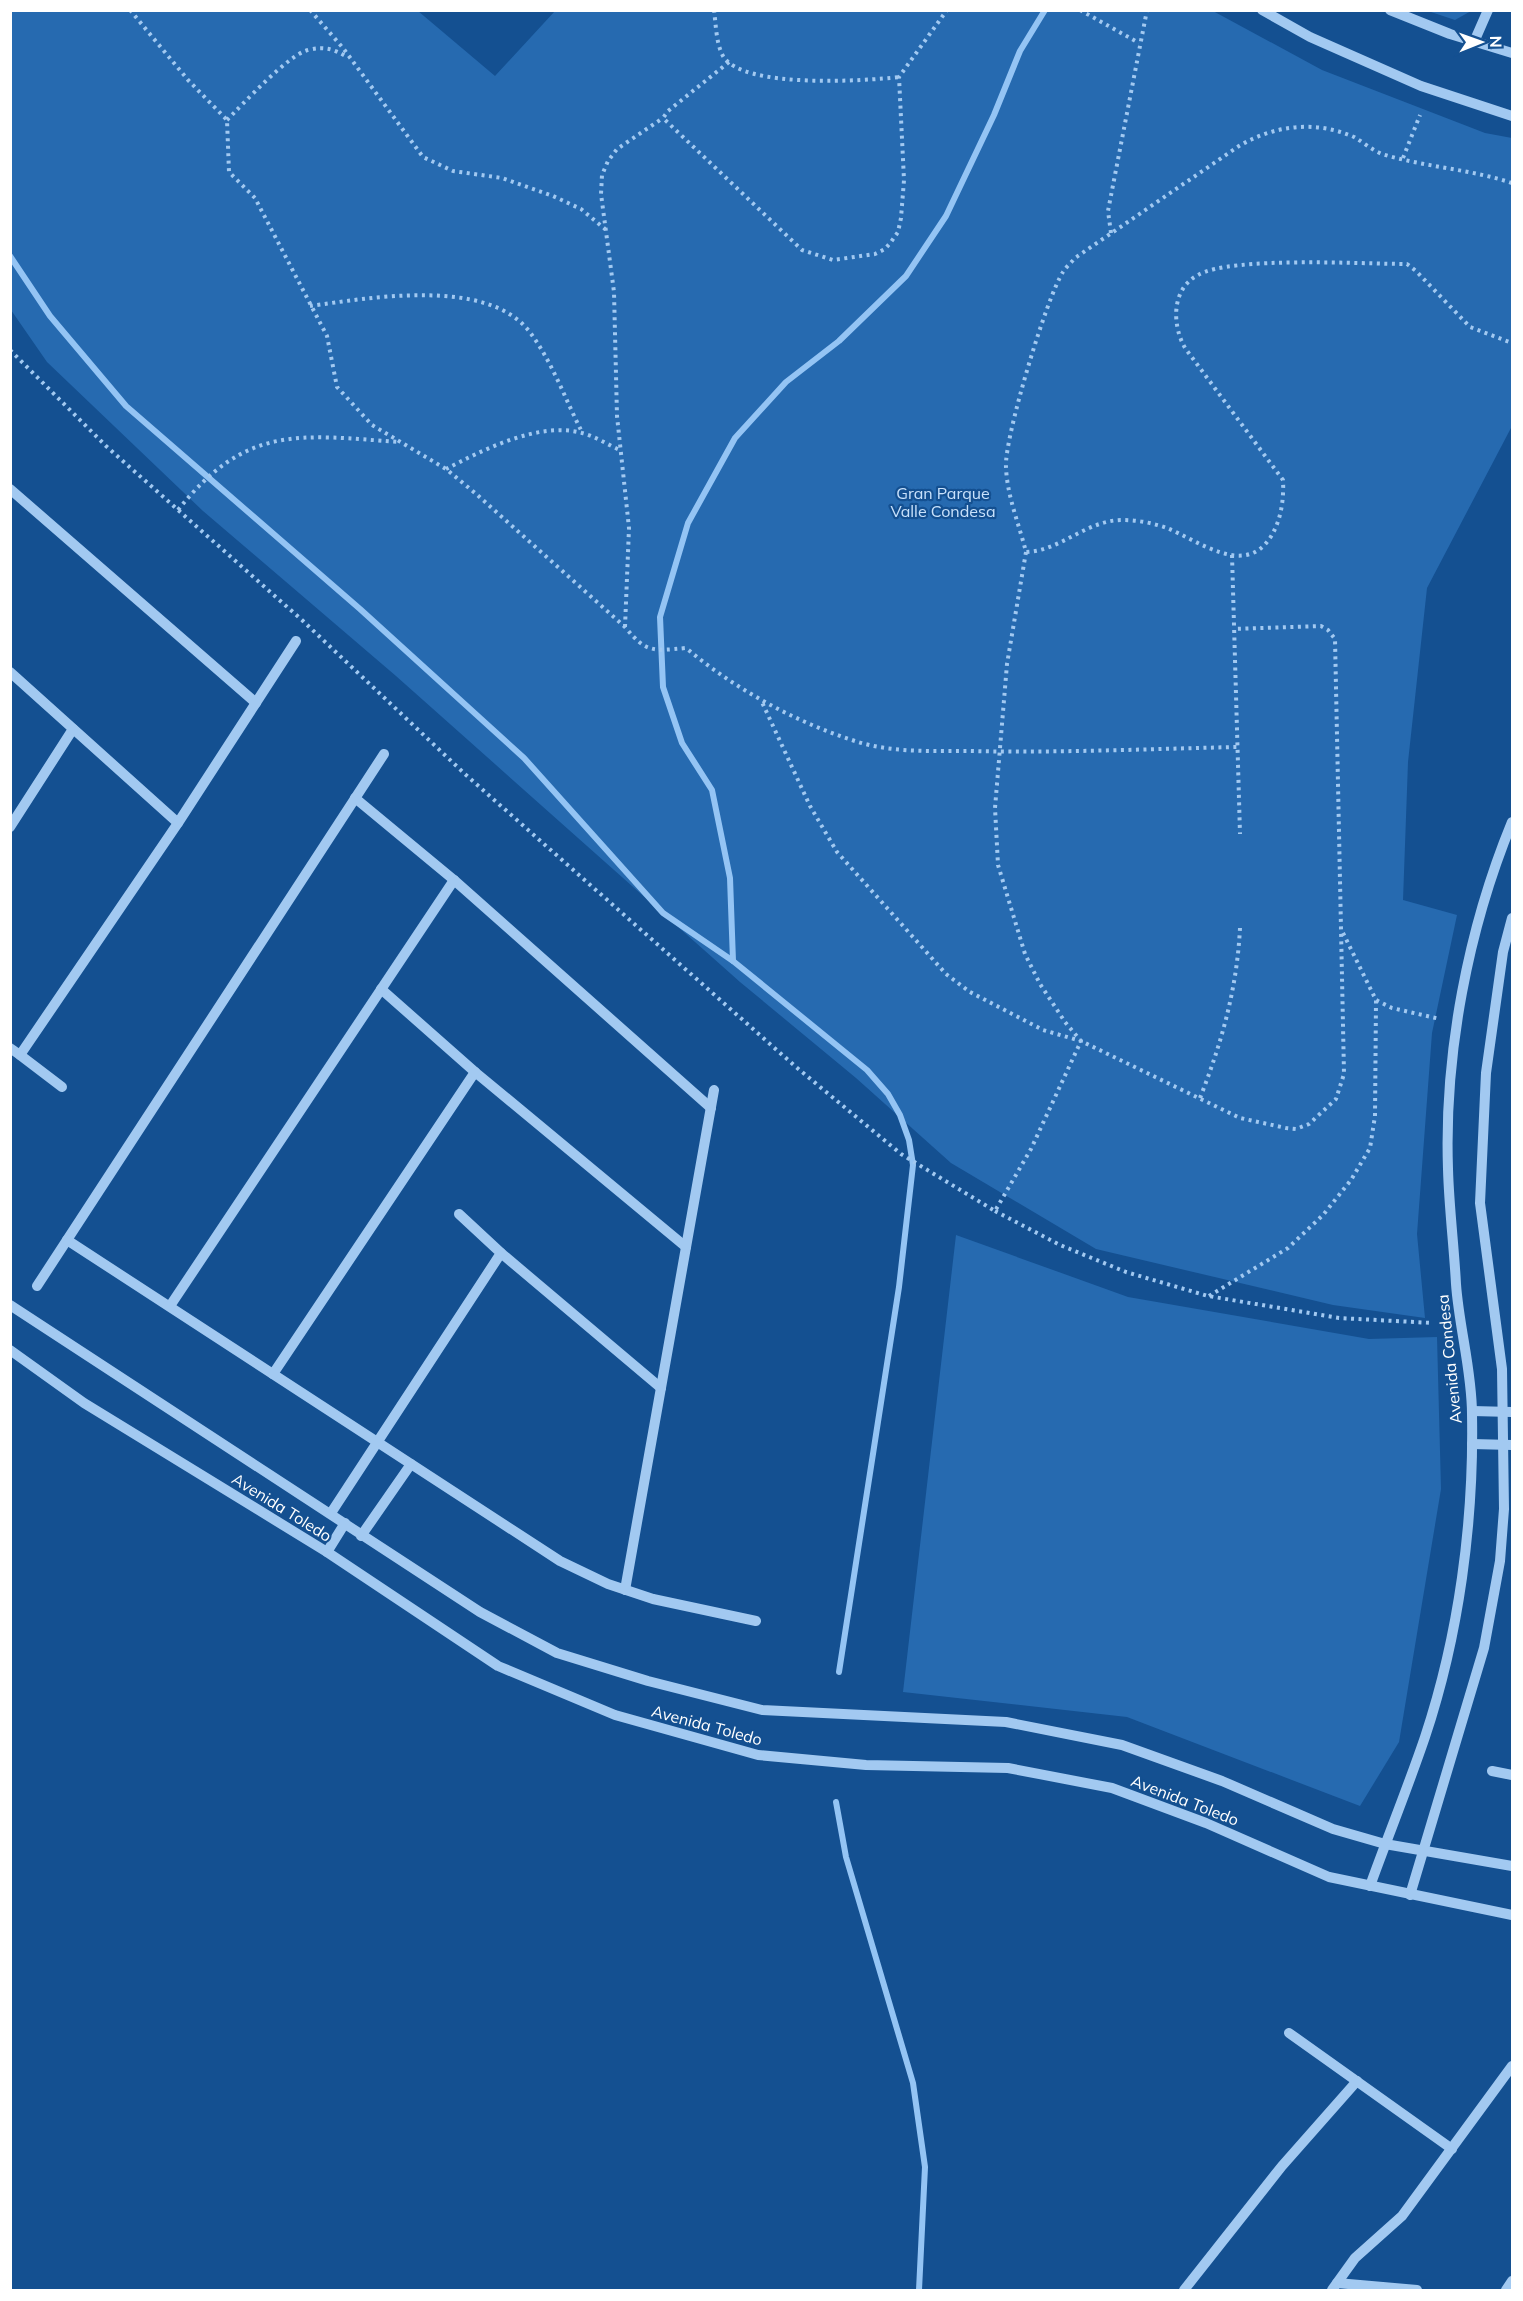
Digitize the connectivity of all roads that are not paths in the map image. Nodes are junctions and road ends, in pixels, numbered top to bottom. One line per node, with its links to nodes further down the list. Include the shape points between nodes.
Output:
1 (1262, 10): 6 (street, via 1310,37 1421,86)
2 (1390, 10): 4 (street)
3 (1488, 10): 4 (street)
4 (1473, 42): 5 (street)
5 (1512, 53)
6 (1512, 116)
7 (10, 489): 10 (street)
8 (296, 641): 10 (street)
9 (10, 672): 11 (street)
10 (256, 703): 15 (street)
11 (73, 729): 15 (street); 16 (street)
12 (384, 754): 13 (street)
13 (355, 798): 17 (street); 27 (street)
14 (1512, 822): 36 (street, Avenida Condesa, via 1470,952 1453,1055 1448,1168 1456,1287)
15 (178, 823): 21 (street)
16 (10, 827)
17 (453, 880): 19 (street); 25 (street)
18 (1512, 918): 37 (street, via 1503,952 1486,1074 1480,1203)
19 (381, 989): 22 (street); 32 (street)
20 (10, 1048): 21 (street)
21 (20, 1055): 23 (street)
22 (475, 1072): 28 (street); 34 (street)
23 (62, 1086)
24 (714, 1090): 25 (street)
25 (711, 1108): 28 (street)
26 (459, 1214): 29 (street)
27 (67, 1240): 30 (street); 32 (street)
28 (686, 1247): 35 (street)
29 (501, 1253): 35 (street); 38 (street)
30 (37, 1286)
31 (10, 1305): 42 (street, Avenida Toledo)
32 (170, 1306): 34 (street)
33 (10, 1350): 45 (street, Avenida Toledo, via 84,1403)
34 (273, 1374): 38 (street)
35 (661, 1388): 46 (street)
36 (1472, 1412): 37 (street); 39 (street, Avenida Condesa)
37 (1508, 1412): 40 (street)
38 (377, 1442): 41 (street); 42 (street)
39 (1472, 1444): 40 (street); 50 (street, Avenida Condesa, via 1465,1555 1451,1635 1425,1735)
40 (1508, 1444): 51 (street, via 1500,1561 1484,1648)
41 (411, 1464): 44 (street); 46 (street, via 560,1561)
42 (331, 1513): 43 (street, Avenida Toledo)
43 (345, 1523): 44 (street, Avenida Toledo); 45 (street)
44 (361, 1536): 50 (street, Avenida Toledo, via 480,1612 557,1653 648,1681 762,1710 1006,1722 1122,1745 1222,1781 1333,1829)
45 (327, 1552): 53 (street, Avenida Toledo, via 498,1666 615,1715 758,1755 866,1765 1008,1768 1112,1788 1206,1823 1329,1877)
46 (625, 1590): 47 (street)
47 (756, 1622)
48 (1492, 1771): 49 (street)
49 (1512, 1775)
50 (1385, 1845): 51 (street, Avenida Toledo); 53 (street, Avenida Condesa)
51 (1425, 1852): 52 (street, Avenida Toledo); 54 (street)
52 (1512, 1866)
53 (1370, 1886): 54 (street, Avenida Toledo)
54 (1410, 1895): 55 (street, Avenida Toledo)
55 (1512, 1915)
56 (1289, 2033): 58 (street)
57 (1512, 2066): 59 (street)
58 (1357, 2082): 59 (street); 62 (street, via 1275,2175)
59 (1452, 2149): 61 (street, via 1402,2216 1355,2258)
60 (1512, 2281): 64 (street)
61 (1334, 2287): 63 (street)
62 (1184, 2290)
63 (1417, 2290)
64 (1506, 2290)

